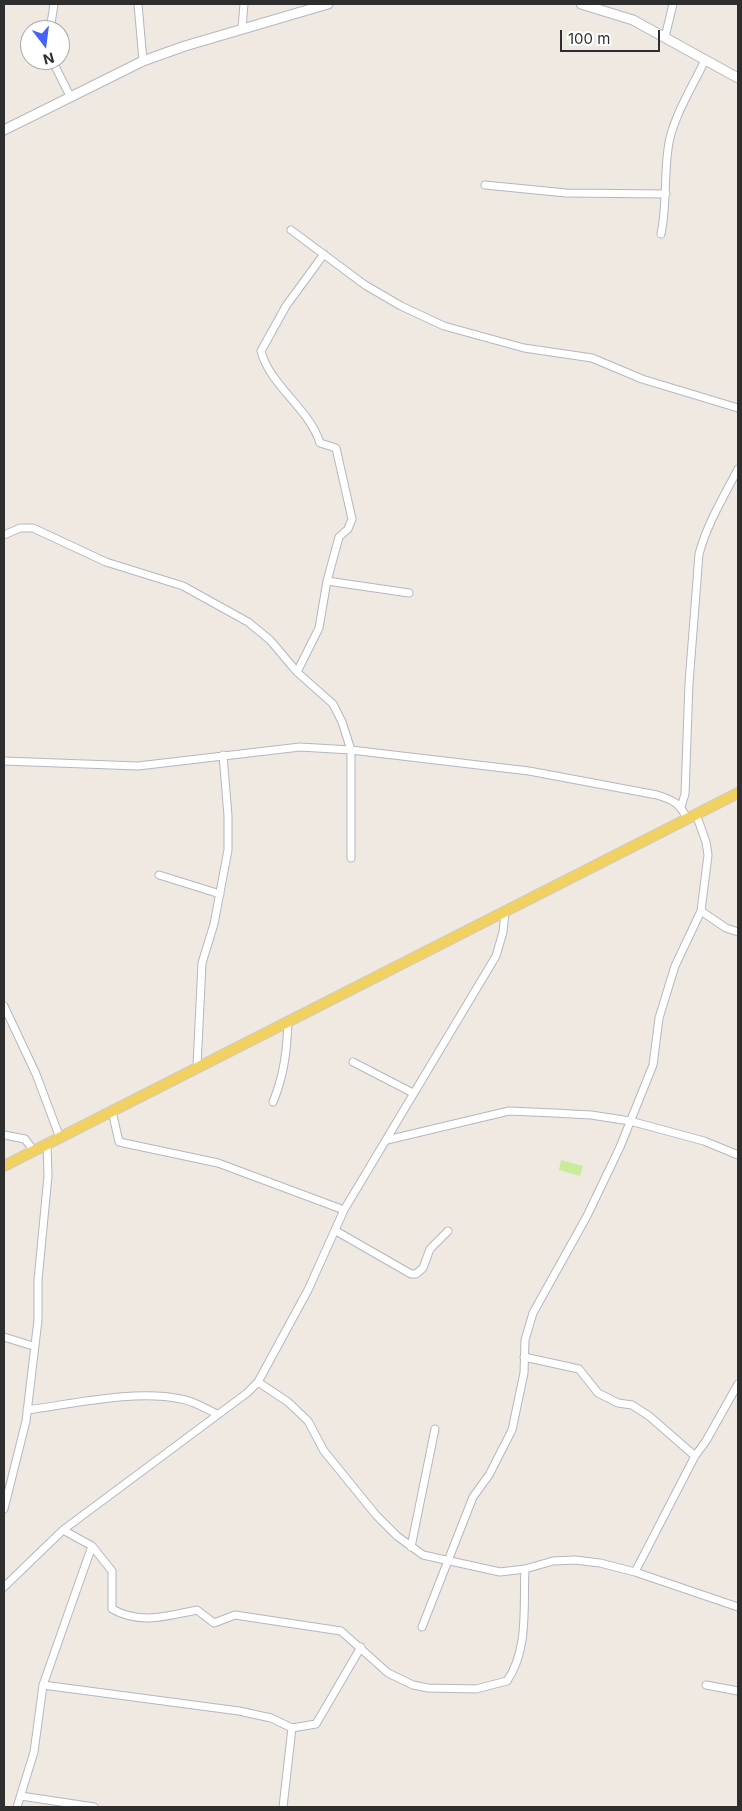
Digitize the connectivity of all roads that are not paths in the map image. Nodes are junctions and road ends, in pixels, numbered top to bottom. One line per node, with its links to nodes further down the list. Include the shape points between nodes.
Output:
1 (54, 4): 7 (street)
2 (138, 4): 11 (street)
3 (244, 4): 8 (street)
4 (328, 4): 8 (main road)
5 (582, 4): 9 (main road, via 633,20)
6 (673, 4): 9 (street)
7 (52, 20)
8 (242, 28): 11 (main road)
9 (665, 37): 10 (main road)
10 (705, 60): 13 (main road); 17 (street, via 672,130)
11 (143, 61): 14 (main road)
12 (57, 70): 14 (street)
13 (738, 78)
14 (70, 96): 15 (main road)
15 (4, 130)
16 (485, 186): 17 (street, via 566,193)
17 (666, 194): 19 (street)
18 (291, 230): 20 (street)
19 (661, 234)
20 (324, 254): 21 (street, via 372,289 444,326 524,348 592,358 639,378); 24 (street, via 286,306 260,351 320,443 336,448 352,519 348,529 339,537)
21 (738, 408)
22 (738, 469): 31 (street, via 714,514 699,554 685,794)
23 (4, 535): 26 (street, via 20,528 33,528 106,562 195,592 248,622 270,640)
24 (327, 580): 25 (street); 26 (street, via 319,628)
25 (409, 593)
26 (297, 672): 27 (street, via 333,704)
27 (351, 750): 28 (street, via 300,747); 31 (street, via 529,771 657,794 674,800); 33 (street)
28 (223, 755): 29 (street, via 138,766); 35 (street, via 228,850)
29 (4, 761)
30 (738, 793): 32 (main road)
31 (681, 807): 32 (street)
32 (692, 817): 36 (street, via 706,842 708,855); 37 (main road)
33 (351, 858)
34 (159, 875): 35 (street)
35 (220, 894): 42 (street, via 202,963)
36 (701, 911): 38 (street); 46 (street, via 675,966 659,1018 654,1065)
37 (505, 912): 40 (main road); 43 (street, via 496,956)
38 (738, 932)
39 (4, 1006): 48 (street, via 36,1074)
40 (288, 1021): 42 (main road); 44 (street, via 287,1059)
41 (353, 1062): 43 (street)
42 (197, 1066): 45 (main road)
43 (413, 1093): 49 (street)
44 (273, 1102)
45 (112, 1111): 48 (main road); 54 (street, via 119,1142 218,1163)
46 (630, 1121): 49 (street, via 591,1115 509,1111); 52 (street, via 704,1141); 59 (street, via 587,1216 533,1313)
47 (4, 1135): 51 (street, via 25,1139)
48 (60, 1138): 50 (main road)
49 (387, 1140): 54 (street)
50 (47, 1144): 51 (main road); 58 (street, via 48,1176 38,1280 38,1320)
51 (33, 1150): 53 (main road)
52 (738, 1155)
53 (4, 1166)
54 (344, 1210): 55 (street)
55 (336, 1231): 56 (street, via 411,1274 423,1268 430,1249); 60 (street)
56 (448, 1231)
57 (4, 1337): 58 (street)
58 (33, 1346): 62 (street)
59 (524, 1357): 65 (street, via 579,1369 598,1393 618,1403 632,1404); 70 (street, via 521,1392 512,1430 490,1475 473,1497)
60 (258, 1382): 63 (street, via 248,1393); 69 (street, via 288,1402 308,1421 324,1451 353,1487 376,1515)
61 (738, 1384): 65 (street)
62 (27, 1410): 63 (street, via 121,1397 160,1397 183,1399); 66 (street)
63 (217, 1414): 67 (street)
64 (435, 1429): 69 (street)
65 (695, 1456): 72 (street)
66 (4, 1509)
67 (63, 1530): 68 (street); 73 (street)
68 (92, 1546): 76 (street, via 112,1572 112,1609 119,1612 142,1619 197,1610 214,1623 235,1615 245,1616 341,1631); 77 (street)
69 (411, 1548): 70 (street, via 423,1555)
70 (447, 1561): 71 (street, via 500,1572); 75 (street)
71 (525, 1568): 72 (street, via 575,1560); 76 (street, via 523,1632 516,1668 507,1681 476,1689 413,1685 388,1673)
72 (635, 1572): 74 (street)
73 (4, 1587)
74 (738, 1607)
75 (422, 1627)
76 (361, 1647): 80 (street, via 316,1724)
77 (43, 1685): 80 (street, via 239,1711 271,1718); 81 (street, via 34,1752)
78 (706, 1685): 79 (street)
79 (738, 1691)
80 (292, 1728): 84 (street)
81 (21, 1796): 82 (street); 83 (street)
82 (17, 1807)
83 (94, 1807)
84 (283, 1807)

